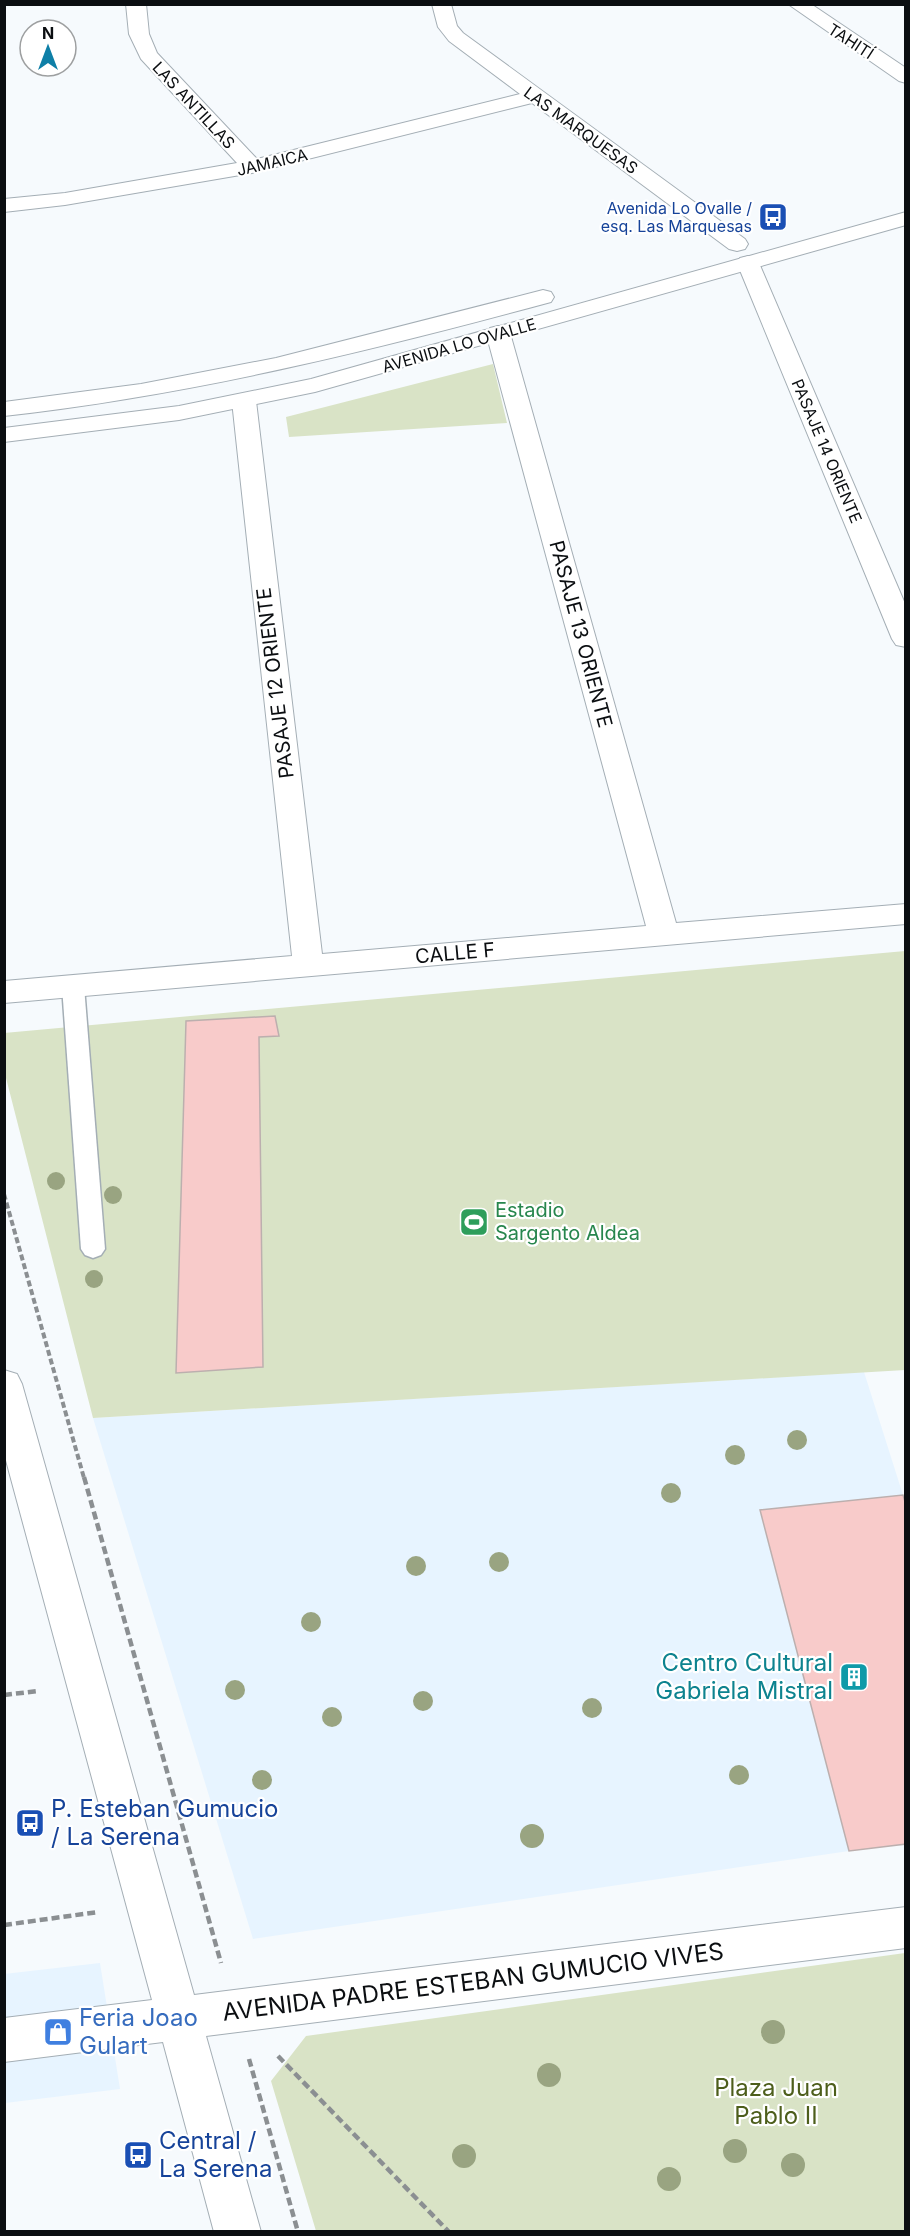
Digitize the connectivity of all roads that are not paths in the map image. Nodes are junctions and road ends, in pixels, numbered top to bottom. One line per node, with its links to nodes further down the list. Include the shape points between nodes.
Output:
1 (136, 4): 6 (street, LAS ANTILLAS, via 139,34 148,55)
2 (441, 4): 5 (street, LAS MARQUESAS, via 456,38)
3 (797, 4): 4 (street, TAHITÍ)
4 (906, 77)
5 (535, 96): 6 (street, JAMAICA); 10 (street, LAS MARQUESAS)
6 (252, 167): 7 (street, JAMAICA)
7 (4, 206)
8 (906, 218): 10 (street, AVENIDA LO OVALLE)
9 (816, 221): 10 (street, AVENIDA LO OVALLE)
10 (742, 253): 11 (street, AVENIDA LO OVALLE); 13 (street, AVENIDA LO OVALLE); 17 (street, PASAJE 14 ORIENTE)
11 (648, 268)
12 (559, 293): 15 (street, AVENIDA LO OVALLE, via 218,378 88,400)
13 (498, 333): 14 (street, AVENIDA LO OVALLE, via 384,367); 19 (street, PASAJE 13 ORIENTE)
14 (244, 401): 16 (street, AVENIDA LO OVALLE); 20 (street, PASAJE 12 ORIENTE)
15 (4, 409)
16 (4, 435)
17 (906, 639)
18 (906, 914): 19 (street, CALLE F)
19 (664, 934): 20 (street, CALLE F)
20 (308, 965): 21 (street, CALLE F)
21 (73, 986): 22 (street, CALLE F); 23 (lane)
22 (4, 992)
23 (93, 1249)
24 (4, 1383): 26 (street)
25 (906, 1927): 26 (street, AVENIDA PADRE ESTEBAN GUMUCIO VIVES)
26 (180, 2018): 27 (street, AVENIDA PADRE ESTEBAN GUMUCIO VIVES); 28 (street)
27 (4, 2040)
28 (238, 2232)

